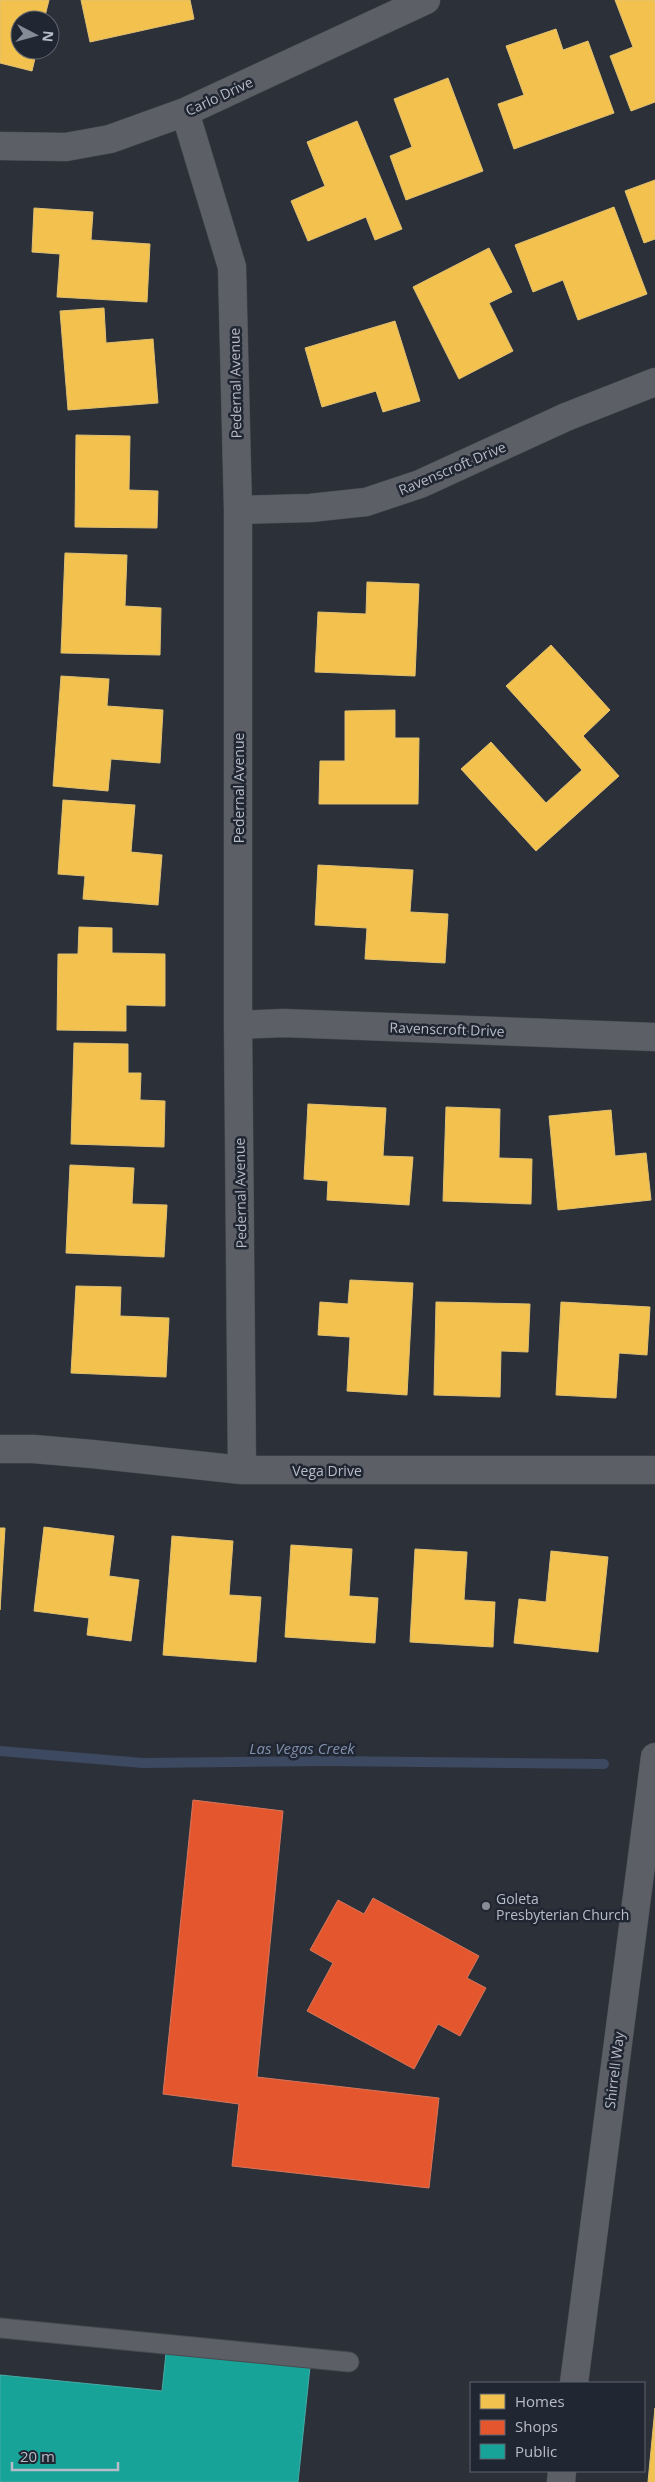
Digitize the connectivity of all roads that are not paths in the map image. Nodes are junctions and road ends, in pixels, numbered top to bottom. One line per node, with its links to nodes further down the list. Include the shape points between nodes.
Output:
1 (426, 0): 2 (street, Carlo Drive)
2 (186, 112): 3 (street, Carlo Drive, via 110,139 66,147); 5 (street, Pedernal Avenue, via 232,267)
3 (0, 146)
4 (655, 382): 5 (street, Ravenscroft Drive, via 566,417 420,484 366,502)
5 (238, 510): 6 (street, Pedernal Avenue)
6 (238, 1025): 7 (street, Ravenscroft Drive, via 293,1024); 9 (street, Pedernal Avenue)
7 (655, 1037)
8 (0, 1449): 9 (street, Vega Drive, via 92,1454)
9 (242, 1470): 10 (street, Vega Drive)
10 (655, 1470)
11 (655, 1757): 14 (street, Shirrell Way)
12 (0, 2328): 13 (lane)
13 (349, 2362)
14 (574, 2382)

